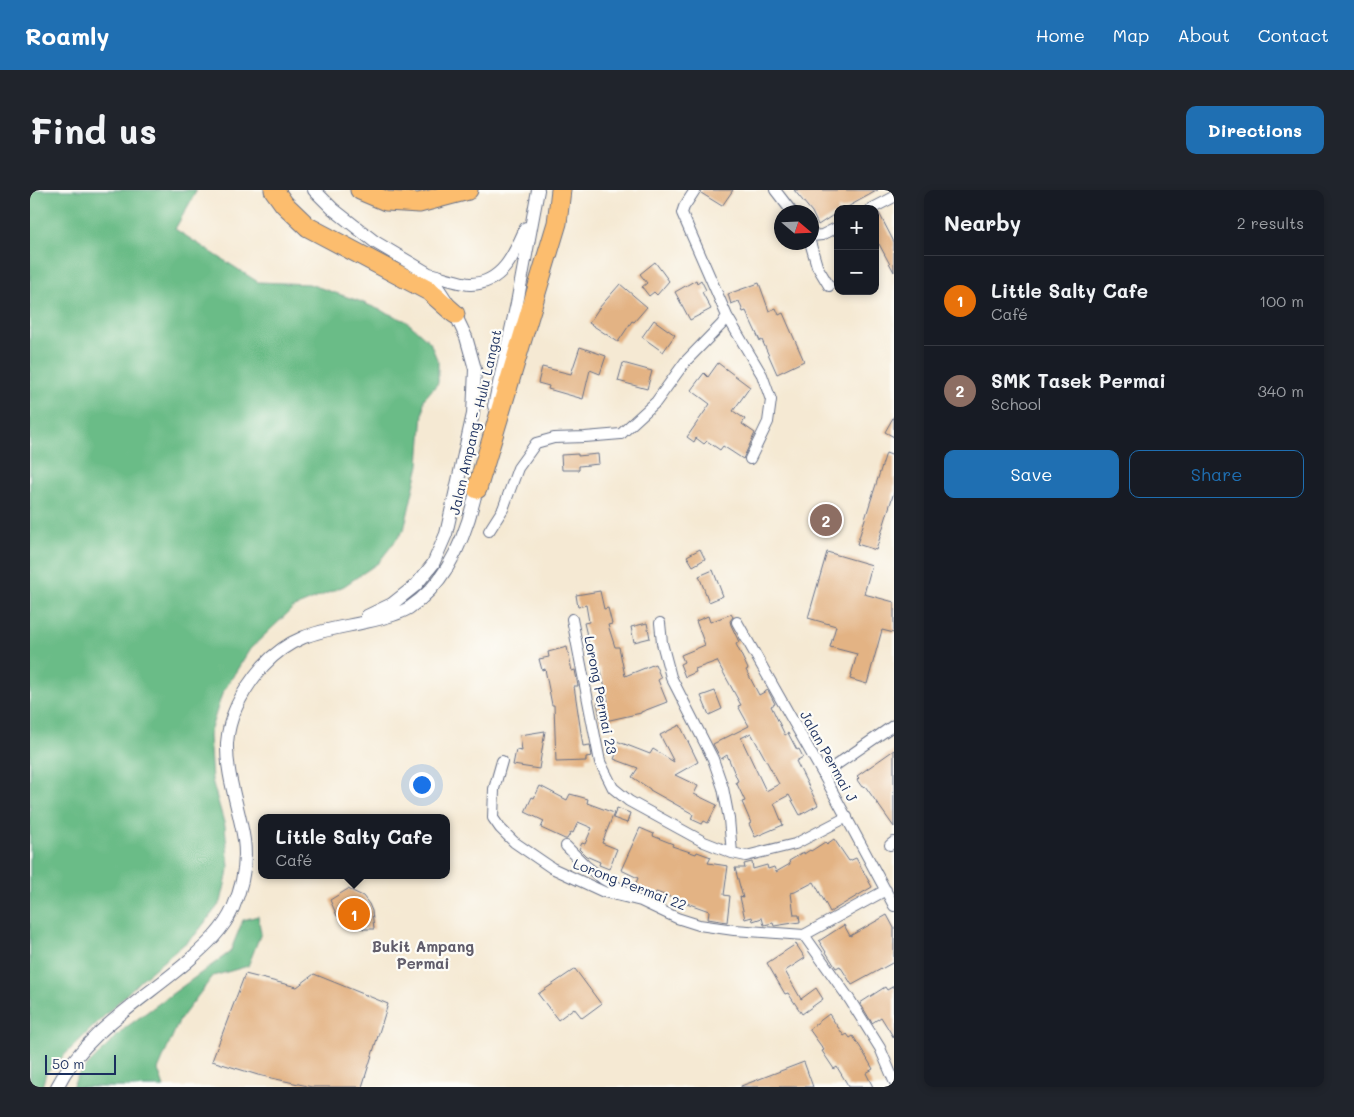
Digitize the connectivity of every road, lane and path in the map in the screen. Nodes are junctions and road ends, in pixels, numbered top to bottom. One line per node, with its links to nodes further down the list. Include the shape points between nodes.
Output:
1 (274, 190): 18 (highway, via 308,227 429,291)
2 (314, 190): 16 (street, Jalan Ampang - Hulu Langat, via 375,242)
3 (360, 190): 4 (highway, via 386,200 419,203)
4 (468, 190)
5 (538, 190): 12 (street, Jalan Ampang - Hulu Langat)
6 (561, 190): 21 (highway, via 557,223)
7 (695, 190): 19 (street, via 682,213)
8 (776, 190): 10 (street)
9 (892, 195): 11 (street)
10 (787, 205)
11 (877, 205)
12 (534, 210): 16 (street, via 512,260 493,278 471,284); 21 (street, Jalan Ampang - Hulu Langat)
13 (834, 229): 14 (street)
14 (819, 235)
15 (812, 250): 17 (street)
16 (429, 274): 18 (street, Jalan Ampang - Hulu Langat)
17 (829, 286)
18 (455, 314): 26 (street, Jalan Ampang - Hulu Langat, via 466,337 474,369 473,396 446,534 433,564 416,585 392,604)
19 (727, 316): 20 (street, via 762,375 771,400 768,422); 22 (street, via 685,362 656,402 622,434 536,442 518,468 503,509)
20 (750, 459)
21 (476, 490): 26 (street, Jalan Ampang - Hulu Langat, via 467,525 456,550 444,572 427,591 408,608)
22 (489, 531)
23 (572, 620): 32 (street, Lorong Permai 23, via 600,762 613,788 704,842)
24 (737, 622): 29 (street, Jalan Permai J)
25 (660, 623): 32 (street, via 671,677 713,759 723,788)
26 (345, 626): 38 (street, Jalan Ampang - Hulu Langat, via 300,638 281,650 263,666 236,707 227,743 244,841 243,869 240,890 220,931 82,1050)
27 (894, 725): 29 (street)
28 (502, 761): 34 (street, Lorong Permai 22, via 493,802 493,818 500,828 527,852 552,868 604,892)
29 (823, 774): 30 (street, Jalan Permai J)
30 (846, 817): 32 (street, Lorong Permai 23, via 795,844 746,856); 33 (street, Jalan Permai J)
31 (566, 846): 34 (street, via 604,880)
32 (732, 853)
33 (886, 890): 35 (street, Jalan Permai J); 36 (street)
34 (641, 901): 36 (street, Lorong Permai 22, via 677,918 699,924)
35 (894, 906)
36 (804, 935): 37 (street, via 880,1048)
37 (894, 1081)
38 (57, 1087)

